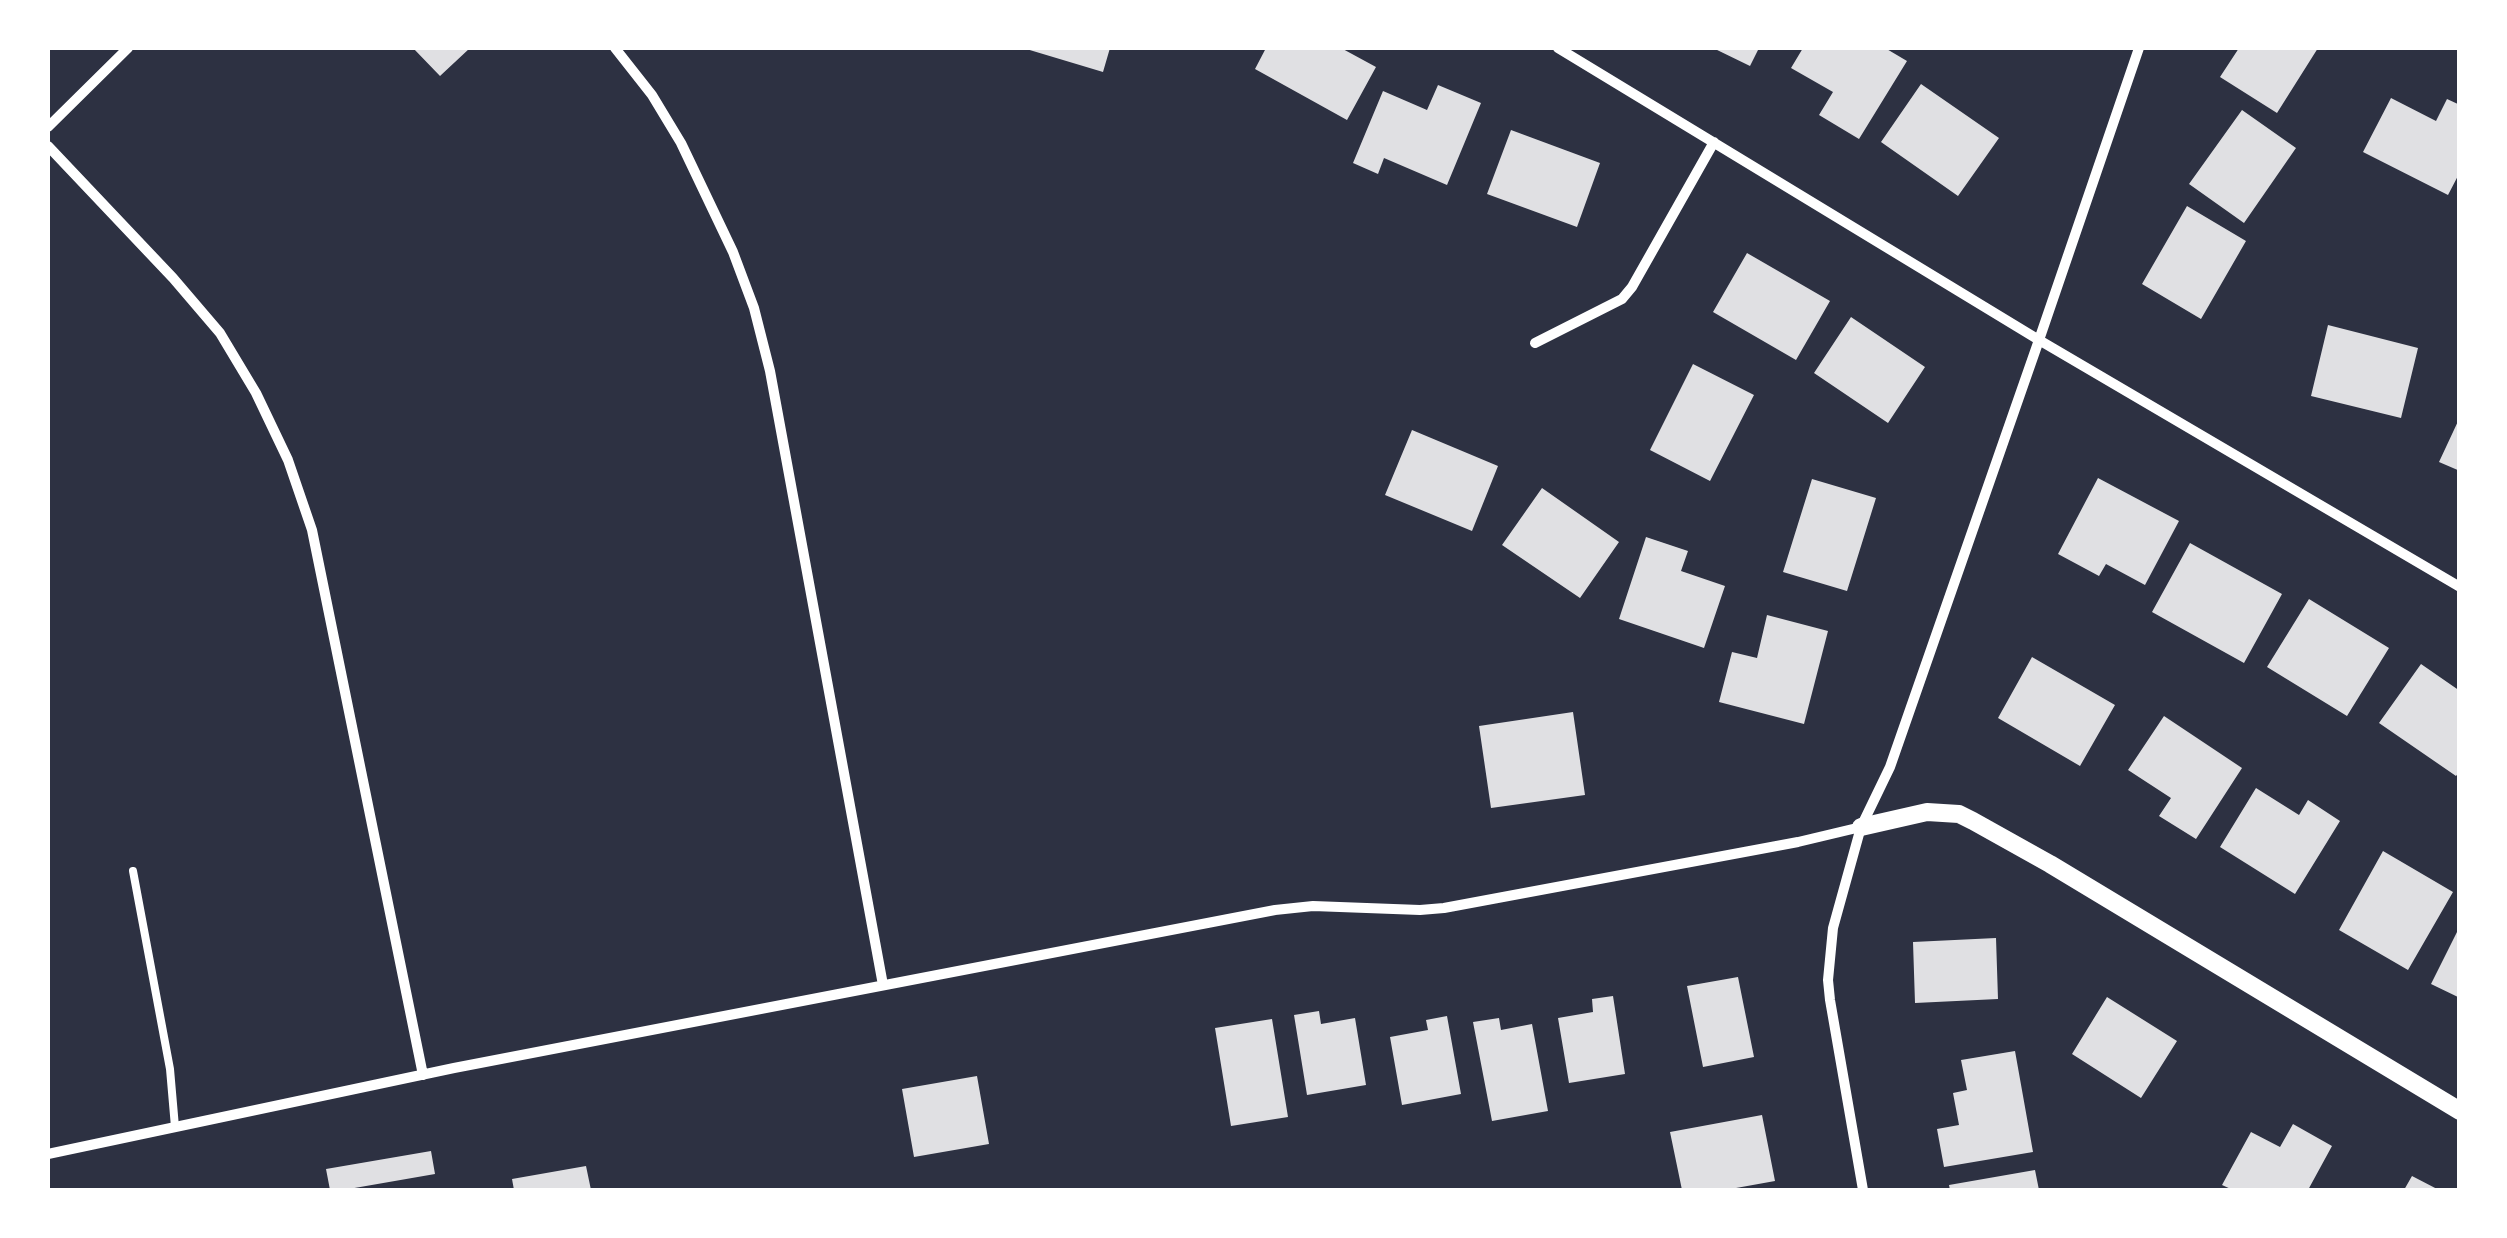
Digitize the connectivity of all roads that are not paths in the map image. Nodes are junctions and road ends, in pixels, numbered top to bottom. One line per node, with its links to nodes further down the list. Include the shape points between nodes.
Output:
1 (128, 48): 5 (street)
2 (615, 48): 13 (street, via 681,144 754,308)
3 (1558, 48): 6 (street)
4 (2139, 48): 8 (street)
5 (48, 127)
6 (1714, 142): 8 (street); 9 (street, via 1622,299)
7 (48, 146): 14 (street, via 220,334 288,460 312,530)
8 (2040, 340): 10 (street); 11 (street, via 1890,767)
9 (1535, 342)
10 (2460, 587)
11 (1861, 827): 13 (street, via 1473,904 1275,910); 15 (street, via 1927,812 1974,821); 18 (street, via 1834,928 1828,980)
12 (133, 871): 16 (lane)
13 (883, 985): 14 (street)
14 (423, 1074): 16 (street)
15 (2460, 1111)
16 (175, 1127): 17 (street)
17 (48, 1154)
18 (1863, 1190)

